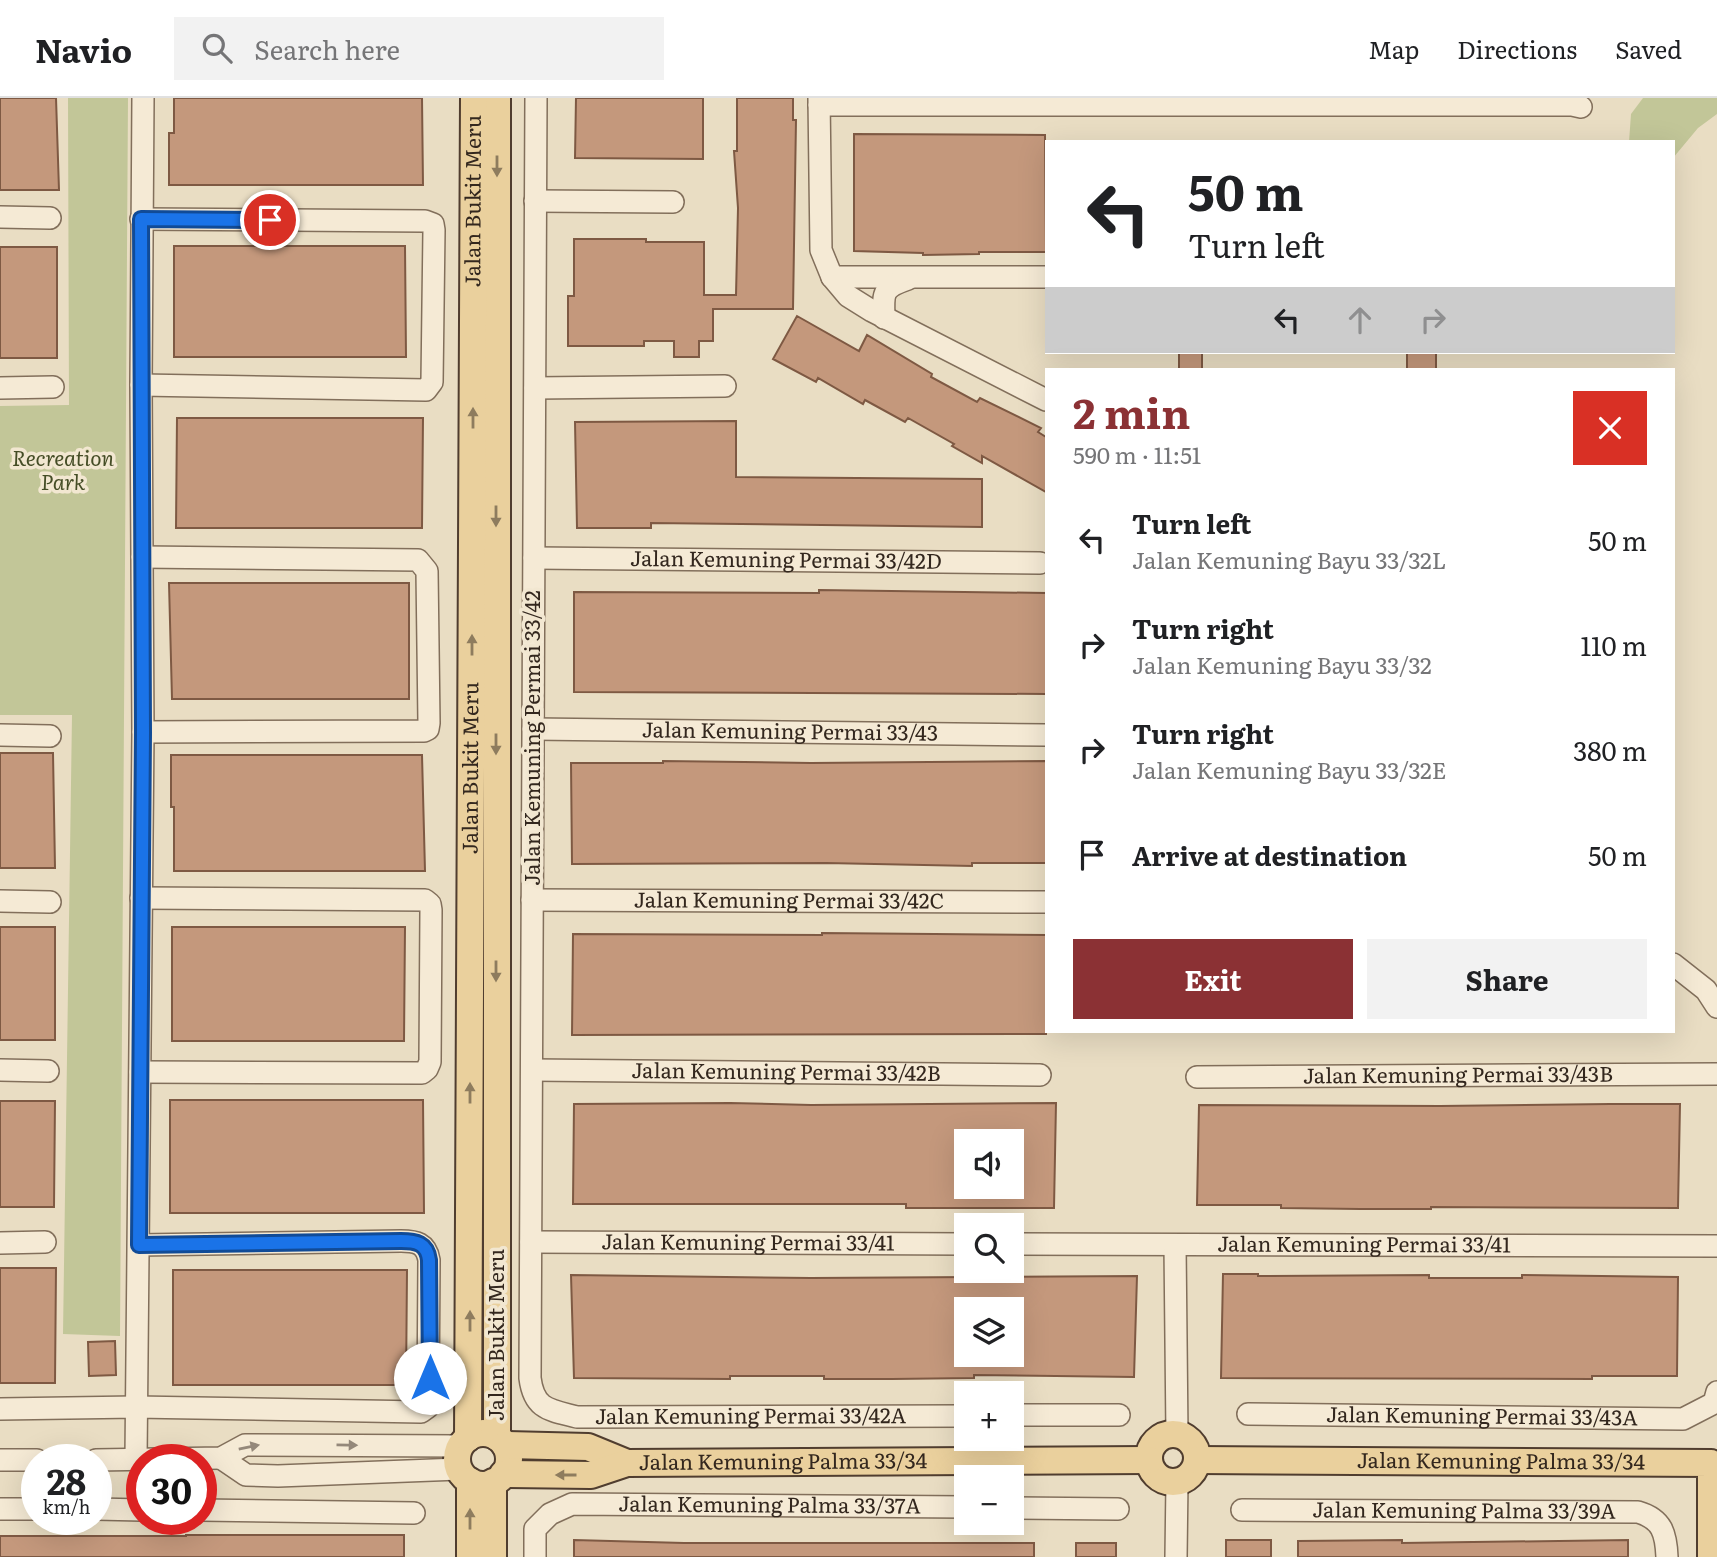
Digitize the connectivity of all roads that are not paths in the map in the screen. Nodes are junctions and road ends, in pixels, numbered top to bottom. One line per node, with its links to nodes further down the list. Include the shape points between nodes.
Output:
1 (144, 98): 11 (street)
2 (474, 98): 71 (main road, Jalan Bukit Meru, one-way to 2)
3 (497, 98): 61 (main road, Jalan Bukit Meru, one-way to 61)
4 (536, 98): 7 (street, Jalan Kemuning Permai 33/42)
5 (819, 102): 6 (street); 13 (street, via 821,250)
6 (1581, 107)
7 (536, 201): 8 (street); 20 (street, Jalan Kemuning Permai 33/42)
8 (673, 202)
9 (0, 217): 10 (street)
10 (50, 218)
11 (141, 219): 16 (street); 16 (street, via 425,221 433,224 434,230 432,382 426,390)
12 (919, 276): 13 (street); 14 (street); 15 (street, via 886,289)
13 (832, 277): 15 (street, via 848,296)
14 (1045, 277)
15 (884, 318): 21 (street)
16 (141, 385): 22 (street)
17 (725, 386): 20 (street)
18 (53, 387): 19 (street)
19 (0, 388)
20 (535, 388): 23 (street, Jalan Kemuning Permai 33/42)
21 (1045, 400)
22 (142, 558): 26 (street); 26 (street, via 418,560 427,571 429,723 428,729 419,731)
23 (534, 558): 24 (street, Jalan Kemuning Permai 33/42D); 25 (street, Jalan Kemuning Permai 33/42)
24 (1040, 563)
25 (533, 729): 28 (street, Jalan Kemuning Permai 33/43); 31 (street, Jalan Kemuning Permai 33/42)
26 (143, 732): 30 (street)
27 (0, 735): 29 (street)
28 (1045, 735)
29 (50, 736)
30 (141, 898): 40 (street); 40 (street, via 425,900 430,904 430,1062 427,1069 415,1074)
31 (532, 900): 34 (street, Jalan Kemuning Permai 33/42C); 38 (street, Jalan Kemuning Permai 33/42)
32 (0, 901): 33 (street)
33 (50, 902)
34 (1045, 902)
35 (1675, 966): 36 (street, via 1706,990)
36 (1717, 1007)
37 (0, 1070): 39 (street)
38 (532, 1070): 42 (street, Jalan Kemuning Permai 33/42B); 45 (street, Jalan Kemuning Permai 33/42)
39 (48, 1071)
40 (140, 1072): 49 (street)
41 (1717, 1074): 43 (street, Jalan Kemuning Permai 33/43B)
42 (1040, 1075)
43 (1197, 1077)
44 (44, 1242): 46 (street)
45 (531, 1242): 47 (street, Jalan Kemuning Permai 33/41); 53 (street, Jalan Kemuning Permai 33/42, via 530,1378)
46 (0, 1243)
47 (954, 1244)
48 (1024, 1244): 50 (street, Jalan Kemuning Permai 33/41)
49 (139, 1245): 54 (street); 54 (street, via 401,1241 423,1245 429,1260 430,1401 421,1412)
50 (1175, 1245): 51 (street, Jalan Kemuning Permai 33/41); 60 (street)
51 (1717, 1246)
52 (1716, 1398): 56 (street, Jalan Kemuning Permai 33/43A, via 1683,1419)
53 (539, 1404): 59 (street, Jalan Kemuning Permai 33/42A, via 596,1417)
54 (136, 1407): 55 (street); 62 (street)
55 (0, 1409)
56 (1248, 1414)
57 (1024, 1415): 58 (street)
58 (1119, 1415)
59 (954, 1416)
60 (1177, 1435): 67 (main road, via 1157,1441); 68 (main road, via 1189,1441)
61 (501, 1441): 70 (main road, Jalan Kemuning Palma 33/34, via 588,1447); 71 (main road, Jalan Kemuning Palma 33/34, via 479,1433); 71 (main road, Jalan Bukit Meru, via 509,1463)
62 (136, 1444)
63 (217, 1458): 64 (street)
64 (221, 1458): 71 (street, one-way to 71, via 245,1445); 71 (street, via 246,1475 278,1476)
65 (0, 1460): 66 (street)
66 (21, 1460)
67 (1149, 1460): 70 (main road, Jalan Kemuning Palma 33/34); 72 (main road, via 1161,1479)
68 (1197, 1460): 69 (main road, Jalan Kemuning Palma 33/34); 72 (main road, via 1191,1474)
69 (1714, 1462): 80 (main road, Jalan Kemuning Palma 33/34)
70 (627, 1463): 71 (main road, Jalan Kemuning Palma 33/34, one-way to 71, via 591,1475)
71 (476, 1465): 83 (main road, one-way to 71); 84 (main road)
72 (1177, 1482): 86 (street)
73 (954, 1507): 85 (street, Jalan Kemuning Palma 33/37A, via 572,1504 550,1514 536,1529)
74 (1024, 1508): 75 (street)
75 (1118, 1508)
76 (0, 1509): 77 (street)
77 (21, 1509)
78 (217, 1510): 81 (street)
79 (1242, 1510): 82 (street, Jalan Kemuning Palma 33/39A, via 1622,1511 1650,1515 1662,1528)
80 (1714, 1512): 87 (main road, Jalan Kemuning Palma 33/34)
81 (414, 1513)
82 (1667, 1551)
83 (470, 1557)
84 (493, 1557)
85 (535, 1557)
86 (1176, 1557)
87 (1711, 1557)

